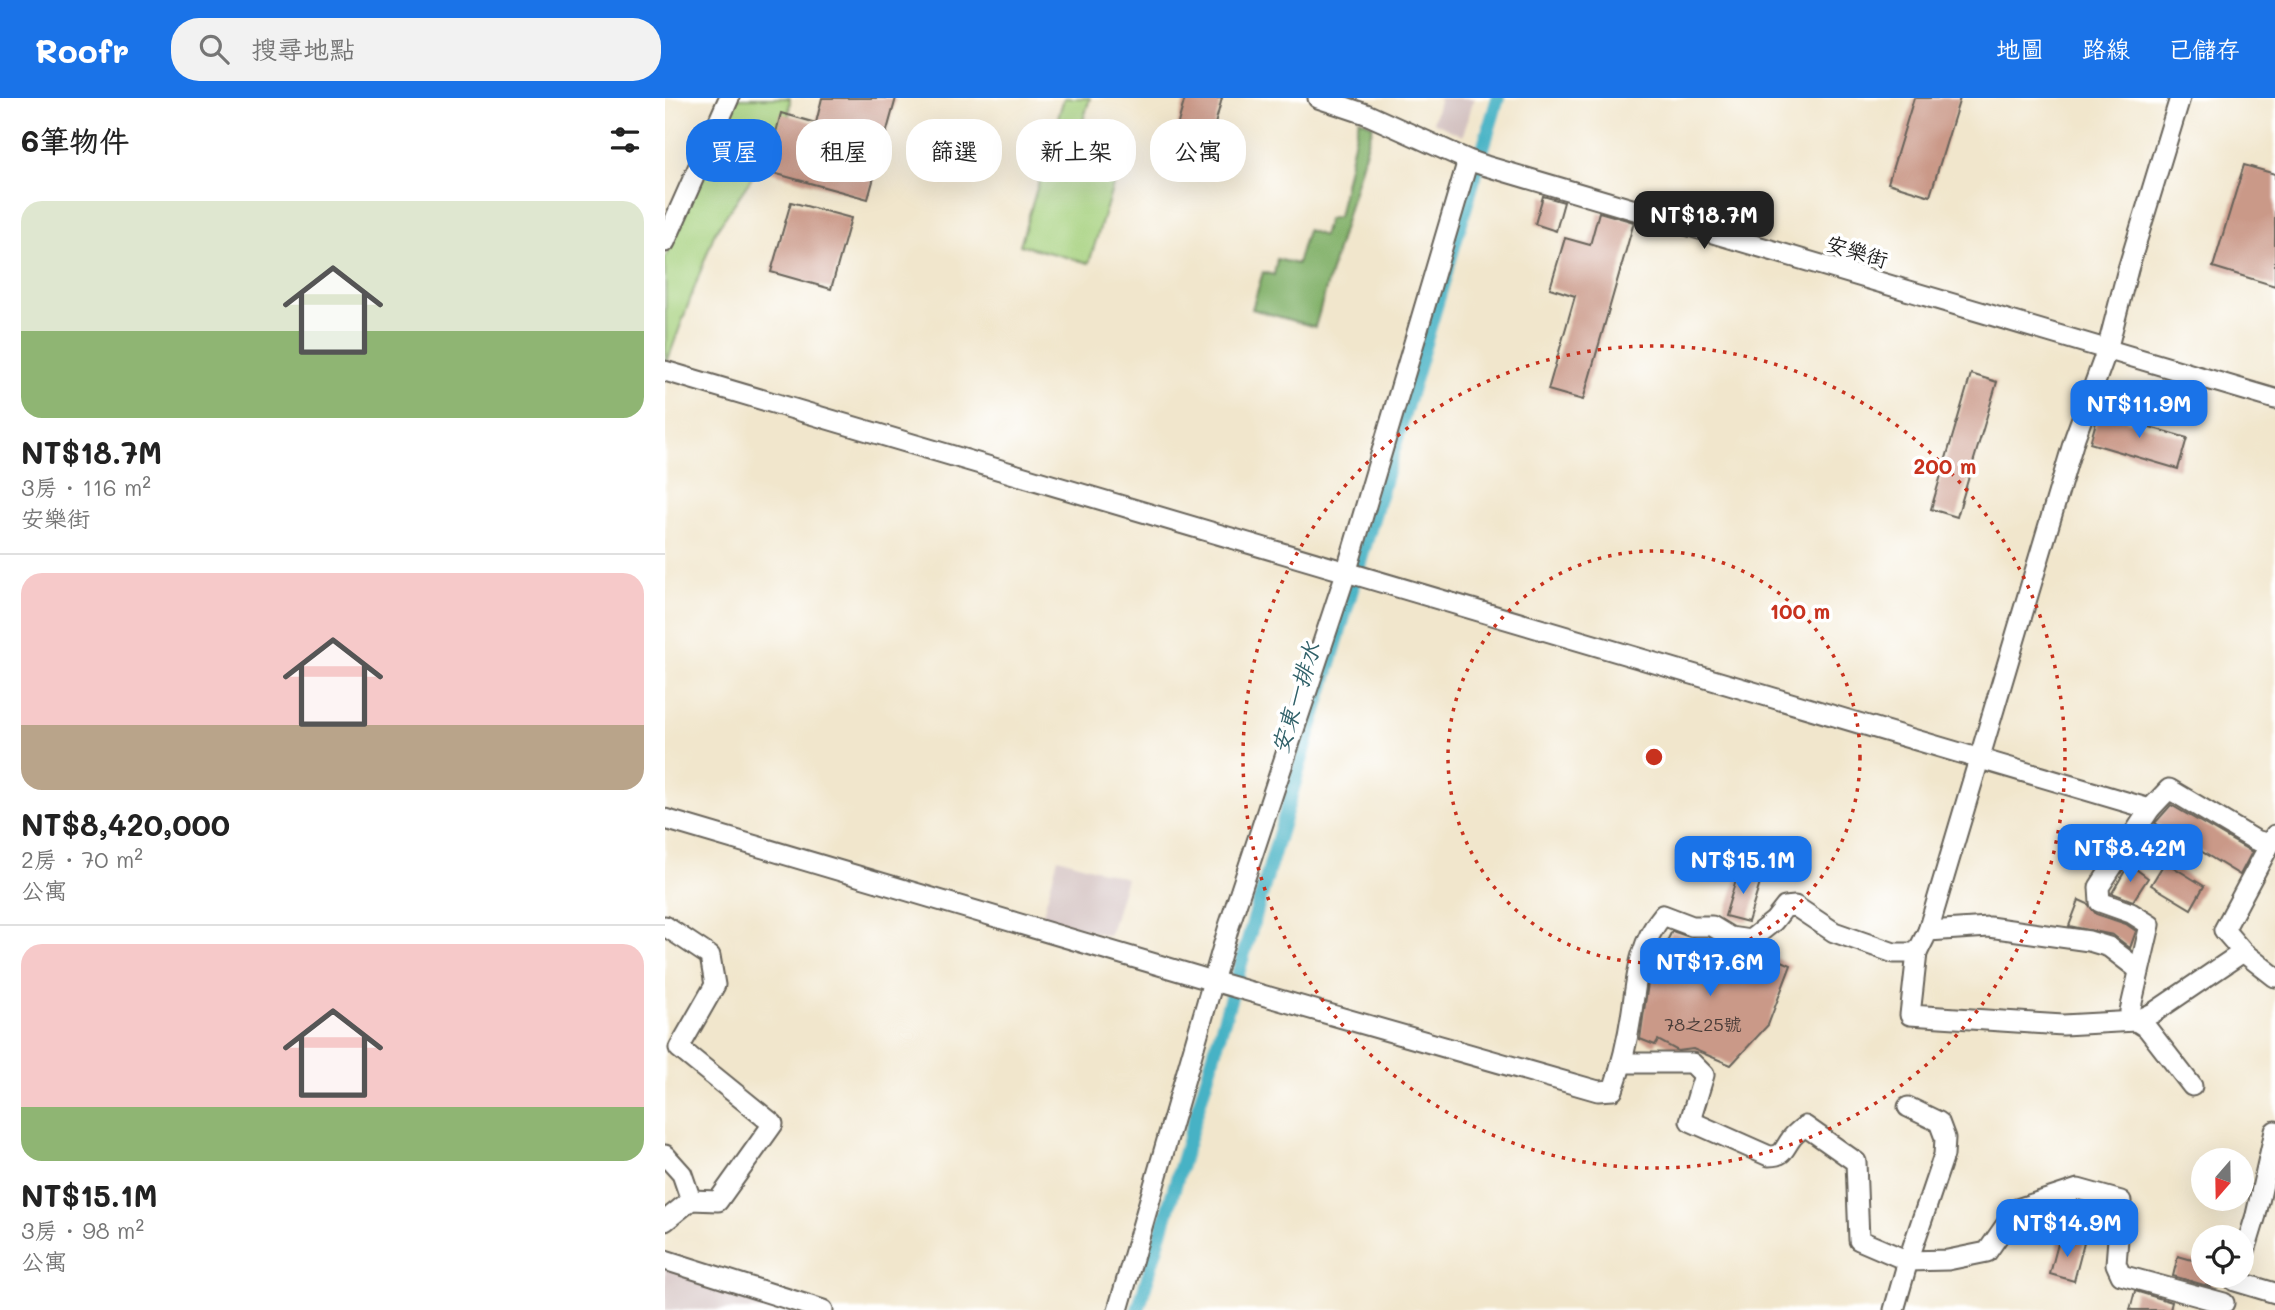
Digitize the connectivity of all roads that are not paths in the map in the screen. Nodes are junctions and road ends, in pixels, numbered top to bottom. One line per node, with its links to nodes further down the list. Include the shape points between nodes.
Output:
1 (729, 98): 6 (street)
2 (1318, 98): 4 (street, 安樂街)
3 (2180, 98): 7 (street)
4 (1368, 106): 5 (street, 安樂街)
5 (1468, 160): 7 (street, 安樂街); 10 (street)
6 (665, 242)
7 (2107, 350): 9 (street, 安樂街); 11 (street, via 2075,437)
8 (665, 371): 10 (street)
9 (2275, 400)
10 (1346, 573): 11 (street); 21 (street)
11 (1979, 759): 12 (street); 16 (street)
12 (2150, 809): 14 (street, via 2169,789 2255,840); 19 (street, via 2099,887 2100,902 2150,925)
13 (665, 820): 21 (street)
14 (2272, 840): 17 (street, via 2224,930)
15 (665, 926): 28 (street, via 710,956 715,985 679,1048 773,1124 718,1201)
16 (1928, 931): 18 (street); 19 (street, via 1989,927 2089,941 2109,947)
17 (2243, 952): 20 (street); 22 (street)
18 (1917, 953): 22 (street, via 1910,1015 2063,1026); 23 (street, via 1895,953 1834,932 1795,905 1785,907 1750,940 1664,915 1651,929 1637,970)
19 (2139, 970): 22 (street, via 2130,1011)
20 (2275, 977)
21 (1213, 981): 23 (street, via 1598,1091 1613,1090); 38 (street)
22 (2136, 1021): 24 (street, via 2147,1028)
23 (1622, 1063): 32 (street, via 1692,1063 1704,1075 1690,1121 1769,1156 1779,1156 1805,1126 1856,1162 1859,1241)
24 (2192, 1086)
25 (1908, 1107): 32 (street, via 1939,1122 1945,1138 1944,1155)
26 (2275, 1131): 30 (street)
27 (665, 1155): 28 (street, via 682,1174)
28 (691, 1200): 29 (street)
29 (665, 1221)
30 (2253, 1225)
31 (665, 1260): 37 (street)
32 (1907, 1261): 36 (street, via 1948,1260 1987,1252 2017,1209 2078,1189 2121,1201 2116,1264 2121,1275); 39 (street)
33 (2254, 1285): 35 (street)
34 (2232, 1288): 36 (street)
35 (2275, 1293)
36 (2223, 1307)
37 (823, 1310)
38 (1118, 1310)
39 (1894, 1310)

